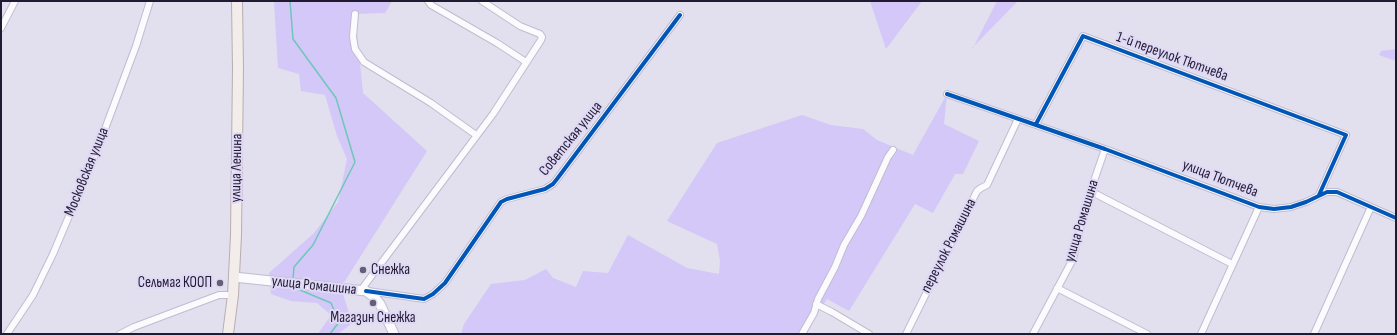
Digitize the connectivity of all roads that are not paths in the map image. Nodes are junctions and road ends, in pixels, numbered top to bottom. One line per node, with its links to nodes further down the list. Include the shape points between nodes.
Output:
1 (15, 1): 8 (street)
2 (150, 1): 27 (street, Московская улица, via 99,145 53,254 33,295)
3 (238, 1): 22 (main road, улица Ленина)
4 (428, 1): 9 (street)
5 (482, 1): 9 (street, via 520,26 540,34 542,37)
6 (355, 14): 13 (street, via 353,37 356,49 364,62 431,103)
7 (680, 15): 24 (street, Советская улица, via 553,184 545,189 501,202 445,283 433,294 424,299)
8 (1, 28)
9 (526, 62): 13 (street, via 493,114)
10 (947, 94): 11 (street, улица Тютчева)
11 (1018, 119): 12 (street, улица Тютчева); 33 (street, переулок Ромашина, via 987,186 977,191)
12 (1036, 124): 14 (street, улица Тютчева); 17 (street, 1-й переулок Тютчева, via 1083,36 1346,134)
13 (476, 135): 24 (street)
14 (1105, 149): 16 (street, улица Ромашина); 18 (street, улица Тютчева)
15 (893, 150): 26 (street)
16 (1090, 191): 21 (street); 23 (street, улица Ромашина, via 1073,259)
17 (1319, 195): 18 (street, улица Тютчева, via 1290,206 1274,209); 19 (street, улица Тютчева, via 1337,192)
18 (1259, 207): 21 (street)
19 (1371, 207): 20 (street, улица Тютчева); 37 (street)
20 (1396, 218)
21 (1232, 264): 36 (street)
22 (234, 277): 24 (street, улица Ромашина); 25 (main road, улица Ленина)
23 (1057, 288): 34 (street, улица Ромашина); 35 (street)
24 (364, 291): 30 (street, улица Ромашина, via 380,304)
25 (233, 295): 28 (street, via 219,296); 29 (main road, улица Ленина)
26 (816, 304): 31 (street); 32 (street)
27 (7, 334)
28 (120, 334)
29 (228, 334)
30 (394, 334)
31 (802, 334)
32 (869, 334)
33 (906, 334)
34 (1033, 334)
35 (1148, 334)
36 (1201, 334)
37 (1314, 334)

